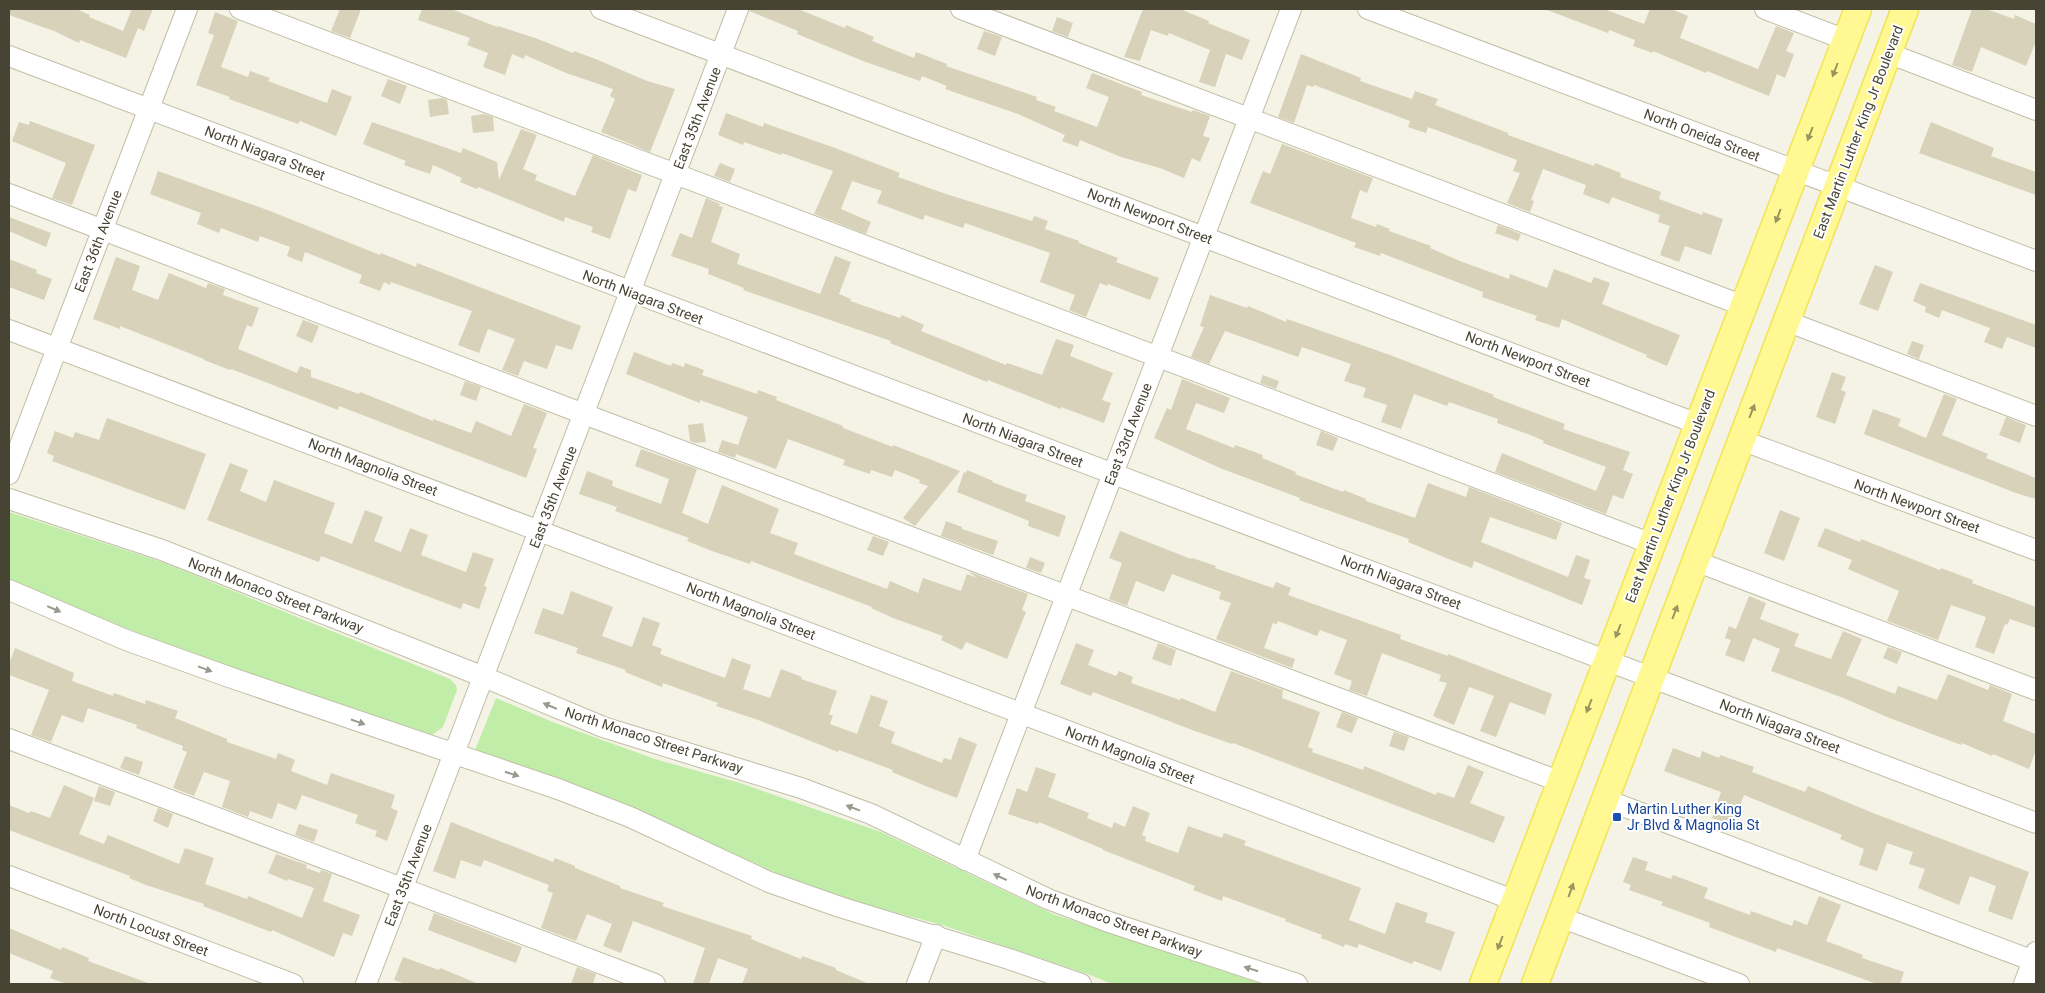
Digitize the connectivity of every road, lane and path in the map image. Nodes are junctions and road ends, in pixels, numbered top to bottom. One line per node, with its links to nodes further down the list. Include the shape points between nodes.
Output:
1 (187, 9): 15 (street, East 36th Avenue)
2 (240, 9): 19 (street)
3 (601, 9): 13 (street, North Newport Street)
4 (738, 9): 13 (street, East 35th Avenue)
5 (960, 9): 17 (street)
6 (1291, 9): 17 (street, East 33rd Avenue)
7 (1368, 9): 18 (street, North Oneida Street)
8 (1765, 9): 11 (street)
9 (1858, 9): 11 (main road, East Martin Luther King Jr Boulevard)
10 (1905, 9): 12 (main road, East Martin Luther King Jr Boulevard)
11 (1846, 40): 18 (main road, East Martin Luther King Jr Boulevard, one-way to 18)
12 (1888, 53): 16 (street); 20 (main road, East Martin Luther King Jr Boulevard)
13 (721, 54): 19 (street, East 35th Avenue); 23 (street, North Newport Street)
14 (9, 56): 15 (street, North Niagara Street)
15 (149, 109): 22 (street, East 36th Avenue); 25 (street, North Niagara Street)
16 (2036, 110)
17 (1249, 117): 23 (street, East 33rd Avenue); 26 (street)
18 (1796, 170): 20 (street, North Oneida Street); 26 (main road, East Martin Luther King Jr Boulevard, one-way to 26)
19 (676, 174): 25 (street, East 35th Avenue); 30 (street)
20 (1837, 186): 24 (street, North Oneida Street); 27 (main road, East Martin Luther King Jr Boulevard)
21 (9, 194): 22 (street)
22 (102, 230): 29 (street, East 36th Avenue); 31 (street)
23 (1203, 236): 30 (street, East 33rd Avenue); 33 (street, North Newport Street)
24 (2036, 260)
25 (630, 293): 31 (street, East 35th Avenue); 35 (street, North Niagara Street)
26 (1744, 306): 33 (main road, East Martin Luther King Jr Boulevard)
27 (1786, 321): 32 (street); 34 (main road, East Martin Luther King Jr Boulevard, one-way to 27)
28 (9, 330): 29 (street, North Magnolia Street)
29 (57, 348): 36 (street, East 36th Avenue); 38 (street, North Magnolia Street)
30 (1157, 356): 35 (street, East 33rd Avenue); 39 (street)
31 (584, 414): 38 (street, East 35th Avenue); 43 (street)
32 (2036, 416)
33 (1698, 424): 39 (main road, East Martin Luther King Jr Boulevard)
34 (1741, 440): 40 (street, North Newport Street); 41 (main road, East Martin Luther King Jr Boulevard)
35 (1113, 473): 43 (street, East 33rd Avenue); 44 (street, North Niagara Street)
36 (9, 474)
37 (9, 499): 45 (street, North Monaco Street Parkway, via 162,550)
38 (540, 530): 45 (street, East 35th Avenue); 48 (street, North Magnolia Street)
39 (1652, 544): 44 (main road, East Martin Luther King Jr Boulevard, one-way to 44)
40 (2036, 550)
41 (1695, 560): 46 (main road, East Martin Luther King Jr Boulevard, one-way to 41); 47 (street)
42 (9, 590): 50 (street, one-way to 50, via 126,640)
43 (1066, 596): 48 (street, East 33rd Avenue); 51 (street)
44 (1607, 660): 46 (street, North Niagara Street); 51 (main road, East Martin Luther King Jr Boulevard, one-way to 51)
45 (484, 677): 50 (street, East 35th Avenue); 54 (street, North Monaco Street Parkway, one-way to 45, via 871,814 818,794 603,727)
46 (1650, 678): 52 (main road, East Martin Luther King Jr Boulevard); 53 (street, North Niagara Street)
47 (2036, 690)
48 (1022, 714): 54 (street, East 33rd Avenue); 57 (street, North Magnolia Street)
49 (9, 740): 56 (street)
50 (455, 755): 56 (street, East 35th Avenue); 59 (street, one-way to 59, via 630,818 769,882)
51 (1561, 782): 57 (main road, East Martin Luther King Jr Boulevard)
52 (1604, 799): 58 (main road, East Martin Luther King Jr Boulevard, one-way to 52); 60 (street)
53 (2036, 823)
54 (965, 860): 66 (street, North Monaco Street Parkway, one-way to 54, via 1106,921 1048,899)
55 (9, 876): 61 (street, North Locust Street)
56 (403, 890): 62 (street, East 35th Avenue); 63 (street)
57 (1505, 896): 67 (main road, East Martin Luther King Jr Boulevard, one-way to 67)
58 (1568, 920): 68 (main road, East Martin Luther King Jr Boulevard); 69 (street)
59 (936, 935): 64 (street); 65 (street)
60 (2035, 959): 70 (street)
61 (293, 984)
62 (366, 984)
63 (654, 984)
64 (917, 984)
65 (1081, 984)
66 (1297, 984)
67 (1483, 984)
68 (1535, 984)
69 (1739, 984)
70 (2024, 984)

